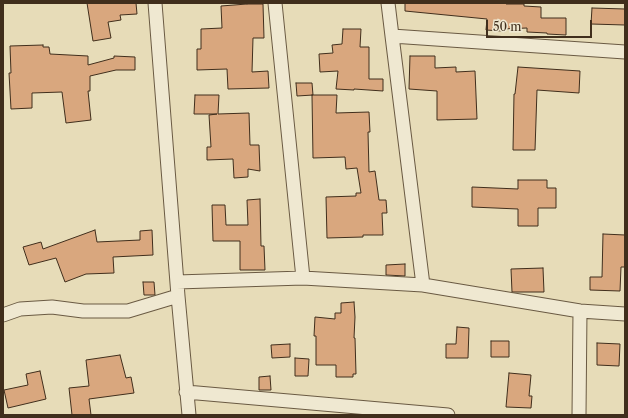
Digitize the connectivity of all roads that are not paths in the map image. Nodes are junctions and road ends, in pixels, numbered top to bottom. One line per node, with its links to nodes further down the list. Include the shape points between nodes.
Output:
1 (154, 3): 7 (street)
2 (275, 3): 6 (street)
3 (388, 3): 4 (street)
4 (392, 36): 5 (street); 8 (street)
5 (625, 52)
6 (303, 278): 7 (street); 8 (street)
7 (177, 282): 9 (street)
8 (423, 285): 10 (street)
9 (178, 296): 12 (street, via 128,311 83,311 52,307 20,309); 13 (street)
10 (580, 311): 11 (street); 17 (street)
11 (625, 314)
12 (3, 315)
13 (186, 392): 14 (street); 15 (street)
14 (370, 412): 16 (street)
15 (189, 415)
16 (448, 415)
17 (579, 415)

